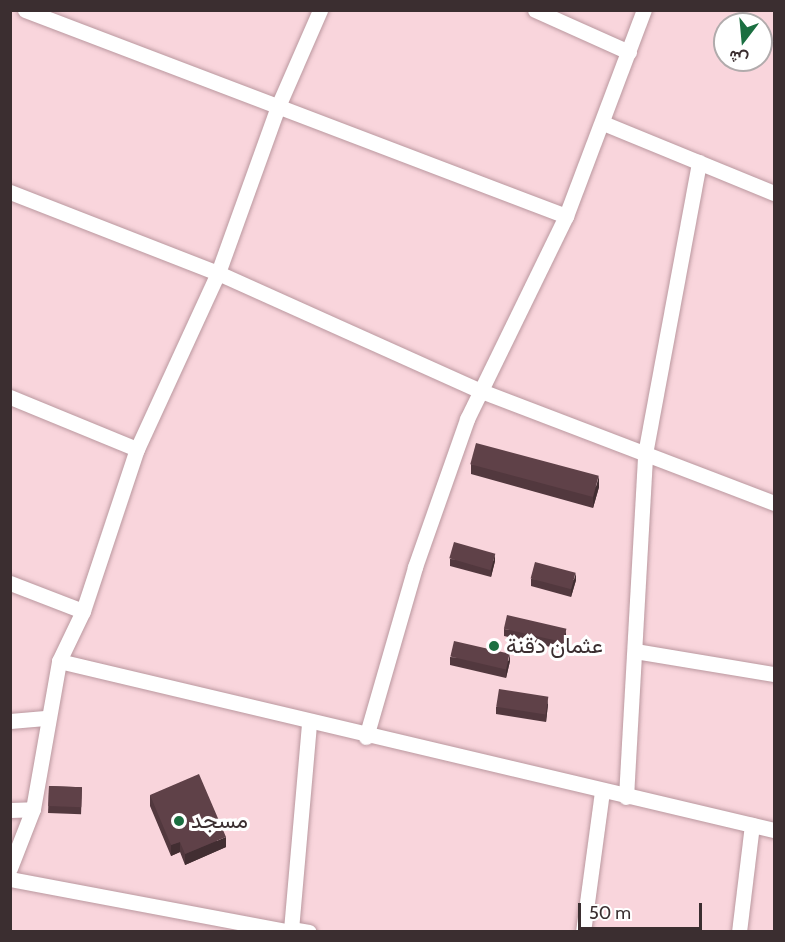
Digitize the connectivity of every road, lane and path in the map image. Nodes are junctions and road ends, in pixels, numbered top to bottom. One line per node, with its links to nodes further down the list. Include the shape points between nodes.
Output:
1 (26, 10): 6 (street)
2 (320, 10): 6 (street)
3 (535, 10): 5 (street)
4 (644, 10): 5 (street)
5 (629, 52): 7 (street)
6 (279, 104): 11 (street); 12 (street)
7 (603, 123): 8 (street); 11 (street)
8 (699, 162): 10 (street); 16 (street)
9 (10, 192): 12 (street)
10 (774, 193)
11 (566, 216): 13 (street)
12 (218, 273): 13 (street); 15 (street)
13 (481, 391): 16 (street); 26 (street, via 415,567)
14 (10, 397): 15 (street)
15 (137, 449): 19 (street)
16 (645, 454): 17 (street); 20 (street)
17 (774, 503)
18 (10, 583): 19 (street)
19 (83, 612): 21 (street)
20 (635, 651): 22 (street); 28 (street)
21 (59, 661): 23 (street); 25 (street)
22 (774, 674)
23 (48, 718): 24 (street); 29 (street)
24 (10, 721)
25 (309, 724): 26 (street); 35 (street)
26 (366, 737): 27 (street)
27 (602, 792): 28 (street); 37 (street)
28 (626, 797): 31 (street)
29 (33, 809): 30 (street); 33 (street)
30 (10, 810)
31 (752, 825): 32 (street); 38 (street)
32 (774, 830)
33 (10, 868)
34 (10, 879): 35 (street)
35 (291, 930): 36 (street)
36 (309, 932)
37 (583, 932)
38 (739, 932)

